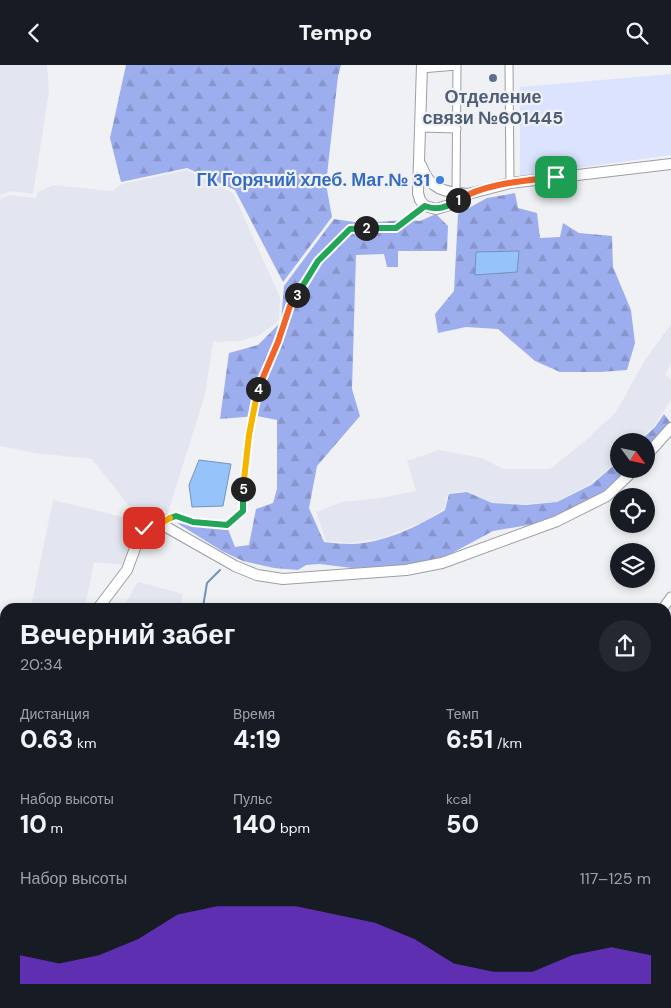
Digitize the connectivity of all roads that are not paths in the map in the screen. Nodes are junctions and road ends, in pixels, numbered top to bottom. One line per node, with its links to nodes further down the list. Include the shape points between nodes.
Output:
1 (509, 65): 8 (street)
2 (422, 67): 3 (main road); 4 (street, via 457,66)
3 (420, 128): 4 (street); 5 (main road)
4 (458, 129): 10 (street)
5 (420, 161): 7 (main road); 9 (main road)
6 (671, 164): 8 (main road)
7 (429, 181): 9 (main road); 10 (main road, via 443,191)
8 (510, 183): 11 (main road)
9 (418, 186): 13 (main road, via 420,200)
10 (456, 193): 11 (main road); 12 (main road)
11 (468, 194): 12 (main road)
12 (453, 204): 13 (main road, via 436,209)
13 (425, 206): 17 (street, via 396,228 350,229 318,261 290,306 259,386 248,444 243,511 227,525 193,522 176,516)
14 (671, 428): 15 (main road)
15 (655, 446)
16 (626, 478): 17 (main road, via 607,496 557,521 442,563 406,570 284,579 257,575)
17 (160, 524): 18 (main road, via 149,524 144,528 127,570)
18 (102, 603)

